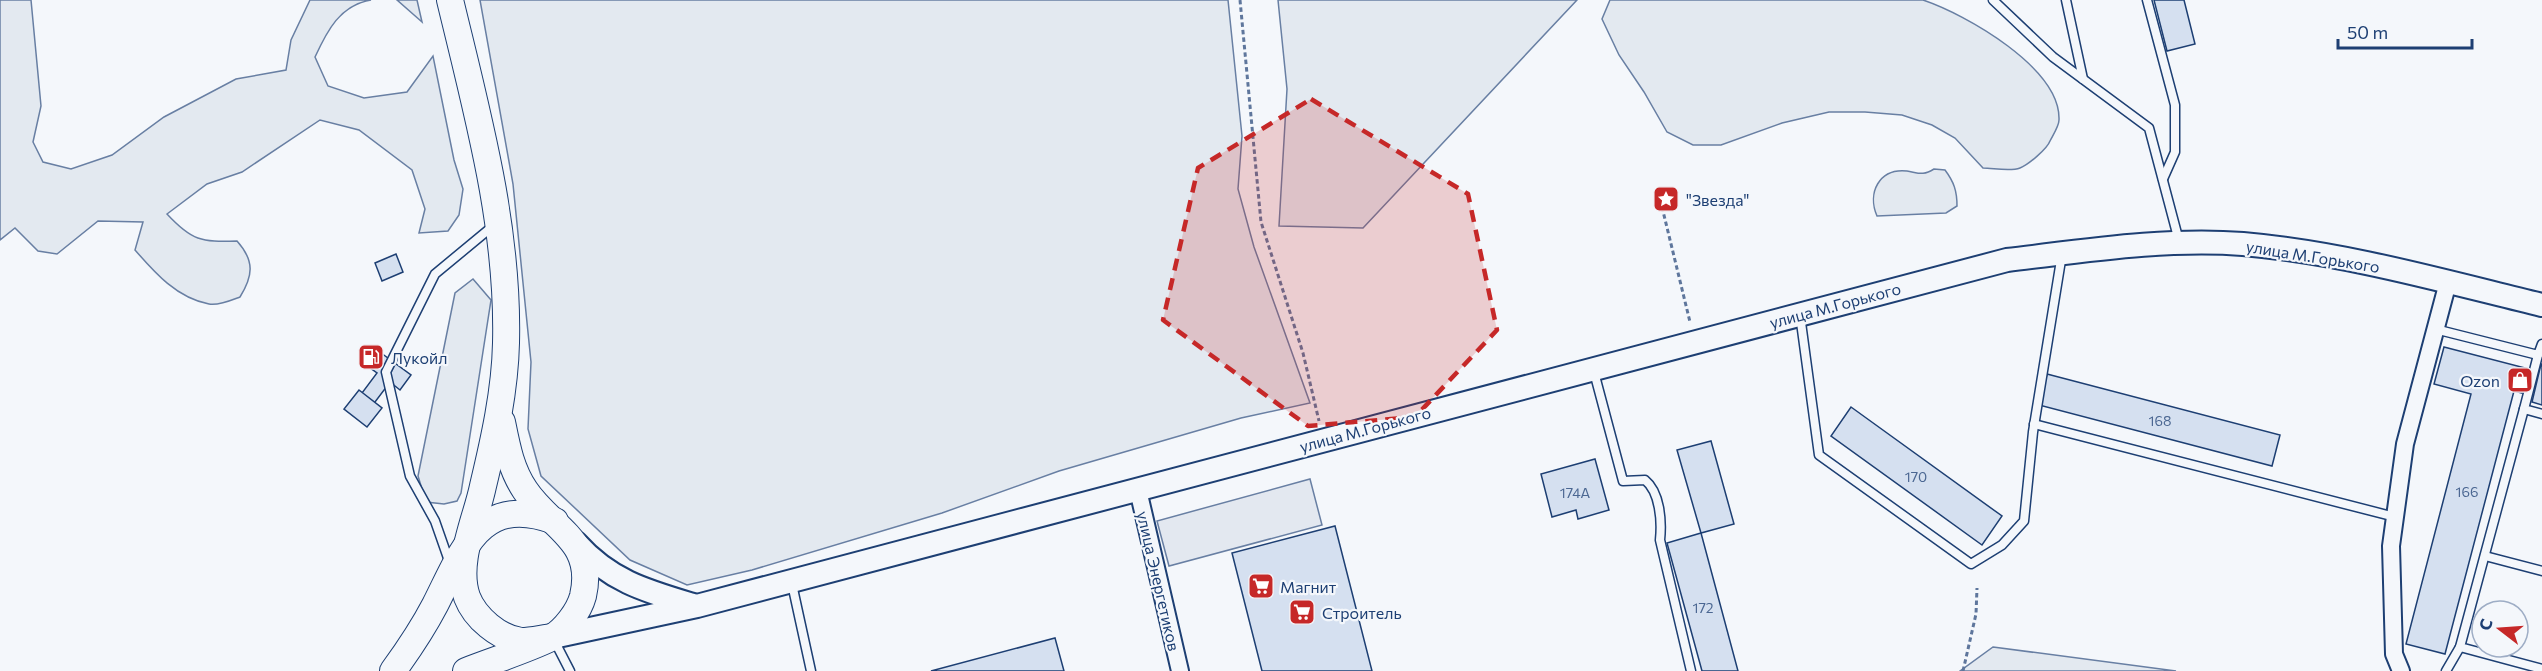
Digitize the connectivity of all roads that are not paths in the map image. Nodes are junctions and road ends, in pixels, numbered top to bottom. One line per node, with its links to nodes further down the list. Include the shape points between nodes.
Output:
1 (450, 0): 7 (main road)
2 (1993, 0): 5 (lane, via 2053,57)
3 (2066, 0): 5 (lane)
4 (2147, 0): 6 (lane, via 2175,105 2175,152)
5 (2083, 79): 6 (lane, via 2149,128)
6 (2163, 179): 8 (lane)
7 (498, 222): 17 (main road, via 506,273 506,345); 26 (lane, via 435,274 386,372 410,476 435,520)
8 (2180, 244): 9 (main road, улица М.Горького); 10 (main road, улица М.Горького, via 2242,244 2322,254)
9 (2062, 253): 12 (main road, улица М.Горького, via 2007,260); 20 (lane)
10 (2448, 282): 11 (main road, улица М.Горького); 13 (street)
11 (2542, 305)
12 (1800, 314): 16 (main road, улица М.Горького); 20 (lane, via 1819,455 1971,564 2002,545 2024,521)
13 (2435, 328): 15 (lane); 22 (street, via 2405,444)
14 (2542, 344): 15 (lane)
15 (2538, 355): 18 (lane)
16 (1593, 368): 21 (main road, улица М.Горького); 38 (lane, via 1623,481 1645,480 1652,486 1662,525 1660,540)
17 (500, 407): 23 (main road, via 508,457 526,492); 24 (main road)
18 (2524, 409): 19 (lane); 25 (lane)
19 (2542, 414)
20 (2034, 424): 22 (lane)
21 (1138, 490): 28 (main road, улица М.Горького); 37 (street, улица Энергетиков)
22 (2395, 517): 39 (street, via 2391,546 2394,654)
23 (563, 529): 24 (main road, via 536,514 504,514 488,521); 29 (main road, via 594,563 615,577 639,589); 30 (main road, via 583,559 586,573 580,609)
24 (470, 537): 26 (main road); 30 (main road, via 464,578 468,598 479,618 497,632 521,641)
25 (2484, 556): 27 (lane); 31 (lane)
26 (452, 572): 33 (main road, via 422,630)
27 (2542, 572)
28 (791, 581): 29 (main road, улица М.Горького); 36 (lane)
29 (697, 606): 30 (main road, улица М.Горького)
30 (553, 637): 34 (main road); 35 (lane)
31 (2460, 647): 32 (lane); 40 (lane)
32 (2542, 669)
33 (393, 671)
34 (466, 671)
35 (570, 671)
36 (811, 671)
37 (1179, 671)
38 (1691, 671)
39 (2401, 671)
40 (2446, 671)

